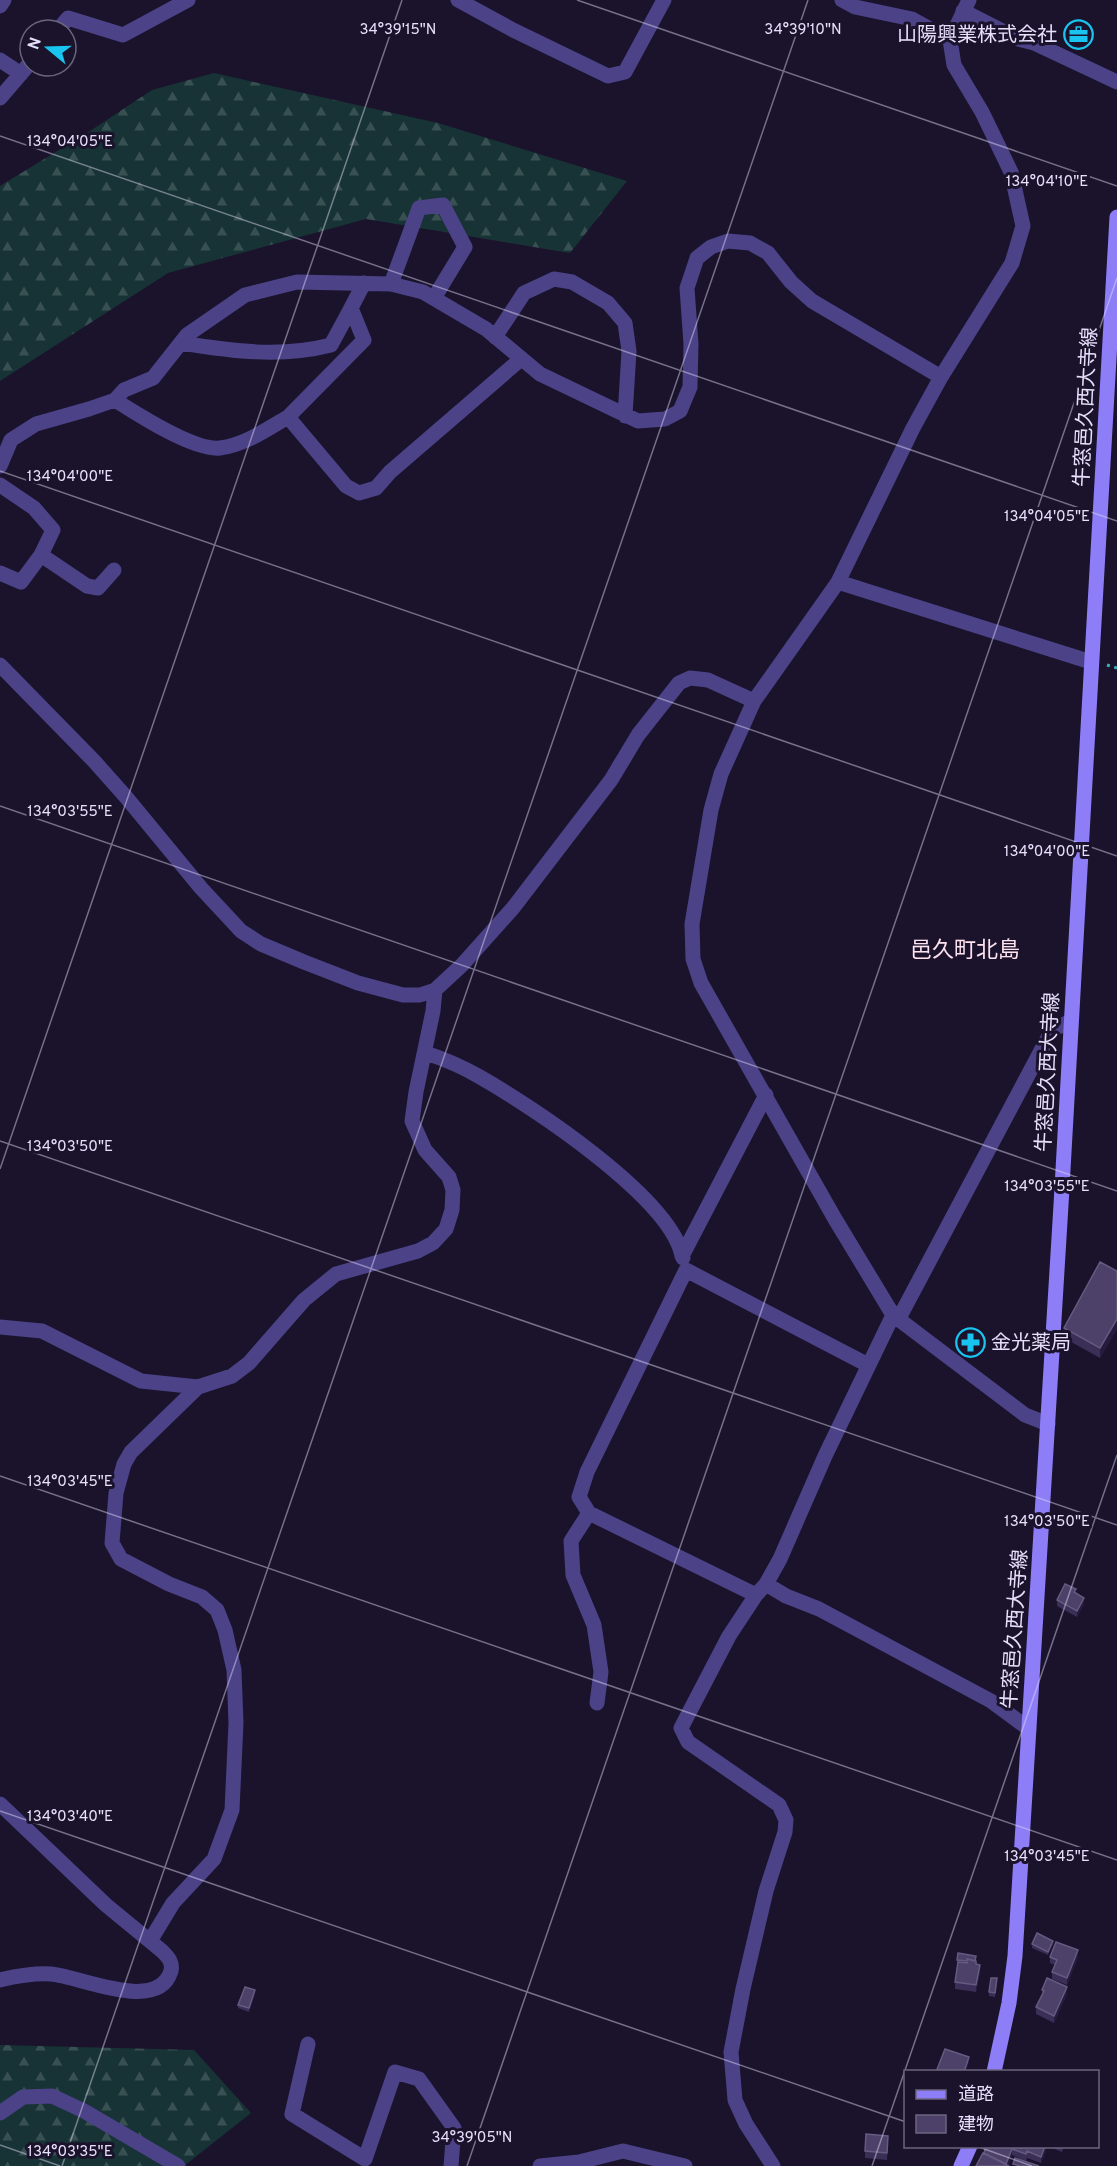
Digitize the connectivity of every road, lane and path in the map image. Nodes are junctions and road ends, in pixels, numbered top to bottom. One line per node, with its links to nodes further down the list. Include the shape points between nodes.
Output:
1 (4, 0): 7 (street)
2 (188, 0): 8 (street, via 123,35)
3 (458, 0): 4 (street, via 608,76 625,72)
4 (664, 0)
5 (842, 0): 9 (street, via 855,7 912,19)
6 (966, 5): 9 (street); 13 (street, via 1018,39)
7 (0, 6)
8 (78, 21)
9 (950, 40): 23 (street, via 954,65 1011,172 1023,226 1012,263)
10 (0, 60): 11 (street)
11 (18, 66)
12 (18, 77): 14 (street)
13 (1117, 82)
14 (0, 98)
15 (1117, 217): 33 (main road, 牛窓邑久西大寺線)
16 (364, 283): 17 (street); 19 (street); 21 (street, via 297,282 245,295)
17 (392, 284): 18 (street); 18 (street, via 418,208 443,205 465,247)
18 (434, 298): 20 (street)
19 (351, 308): 21 (street, via 331,345 306,352 244,352); 26 (street, via 364,340)
20 (495, 337): 22 (street); 25 (street, via 524,293 554,279 572,282 608,303 625,323 629,351)
21 (181, 343): 24 (street, via 153,378 124,390)
22 (521, 358): 25 (street, via 540,374); 26 (street, via 376,488 358,493 346,486)
23 (941, 377): 25 (street, via 812,301 768,254 750,243 728,241 697,258 687,288 690,387 680,411 665,419 638,421); 32 (street)
24 (115, 400): 26 (street, via 194,443 218,449 241,443); 27 (street, via 36,424 11,440)
25 (625, 416)
26 (288, 417)
27 (0, 466)
28 (0, 485): 29 (street, via 34,508 52,530)
29 (41, 555): 30 (street, via 87,586 98,588); 31 (street, via 21,582)
30 (114, 570)
31 (0, 573)
32 (838, 582): 33 (street); 35 (street)
33 (1092, 662): 37 (main road, 牛窓邑久西大寺線)
34 (0, 665): 36 (street, via 94,761 241,931 261,944 357,982 403,995)
35 (754, 701): 36 (street, via 708,680 690,678 679,683 540,876); 39 (street, via 721,774 711,810 692,924 693,958 701,983)
36 (435, 990): 38 (street)
37 (1071, 1021): 41 (street, via 1052,1030); 45 (main road, 牛窓邑久西大寺線)
38 (426, 1053): 40 (street, via 478,1076 553,1123 607,1165 672,1229); 44 (street, via 412,1121 425,1150 449,1177 452,1210 446,1229 418,1251 336,1274 304,1300 249,1363 232,1376)
39 (766, 1095): 40 (street); 41 (street, via 835,1219)
40 (684, 1263): 43 (street); 46 (street, via 587,1472 579,1497)
41 (896, 1317): 43 (street); 45 (street, via 1025,1415)
42 (0, 1327): 44 (street, via 42,1331 141,1381)
43 (868, 1365): 47 (street, via 780,1558)
44 (198, 1387): 51 (street, via 131,1452 116,1493 112,1543 121,1559 202,1597 217,1610 234,1670 232,1810 214,1859 173,1903)
45 (1048, 1424): 49 (main road, 牛窓邑久西大寺線)
46 (589, 1513): 47 (street); 48 (street, via 571,1541 573,1575 594,1625 601,1672)
47 (761, 1589): 49 (street, via 819,1609 991,1701); 61 (street, via 729,1636 681,1728 688,1742 779,1805 786,1820 766,1891 731,2052 735,2100)
48 (597, 1702)
49 (1029, 1729): 54 (main road, 牛窓邑久西大寺線, via 1015,1956)
50 (0, 1804): 51 (street, via 98,1898)
51 (150, 1941): 52 (street, via 169,1958 172,1966 169,1976 152,1990 106,1988 52,1974)
52 (0, 1980)
53 (308, 2044): 58 (street, via 292,2114 365,2159 395,2072 419,2079 454,2128)
54 (994, 2070)
55 (0, 2113): 57 (street, via 23,2097 52,2096)
56 (969, 2148): 62 (main road)
57 (178, 2166)
58 (452, 2166)
59 (540, 2166): 60 (street, via 624,2151)
60 (685, 2166)
61 (773, 2166)
62 (961, 2166)

